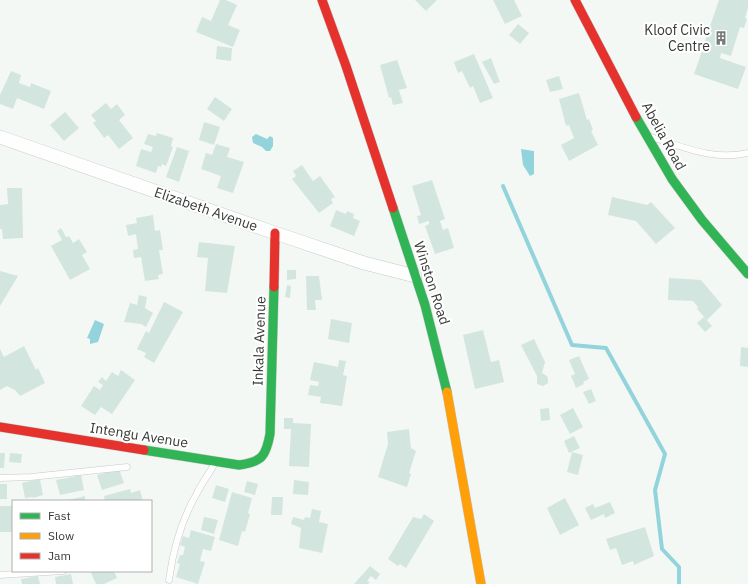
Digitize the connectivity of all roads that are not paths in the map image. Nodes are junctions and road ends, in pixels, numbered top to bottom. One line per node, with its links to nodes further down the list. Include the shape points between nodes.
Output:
1 (322, 0): 8 (street, Winston Road)
2 (575, 0): 3 (street, Abelia Road)
3 (647, 136): 5 (lane, via 696,152 738,155); 7 (street, Abelia Road, via 672,179 702,220)
4 (0, 137): 6 (street, Elizabeth Avenue)
5 (748, 153)
6 (275, 233): 8 (street, Elizabeth Avenue, via 364,263); 10 (street, Inkala Avenue, via 270,434)
7 (748, 274)
8 (415, 276): 17 (street, Winston Road, via 450,403)
9 (0, 427): 11 (street, Intengu Avenue)
10 (267, 449): 11 (street, Intengu Avenue, via 263,457 256,462 239,465)
11 (215, 461): 16 (lane, via 196,494 178,536 173,549)
12 (127, 466): 13 (lane, via 32,477)
13 (0, 478)
14 (47, 572): 15 (lane)
15 (0, 575)
16 (169, 580)
17 (481, 584)

